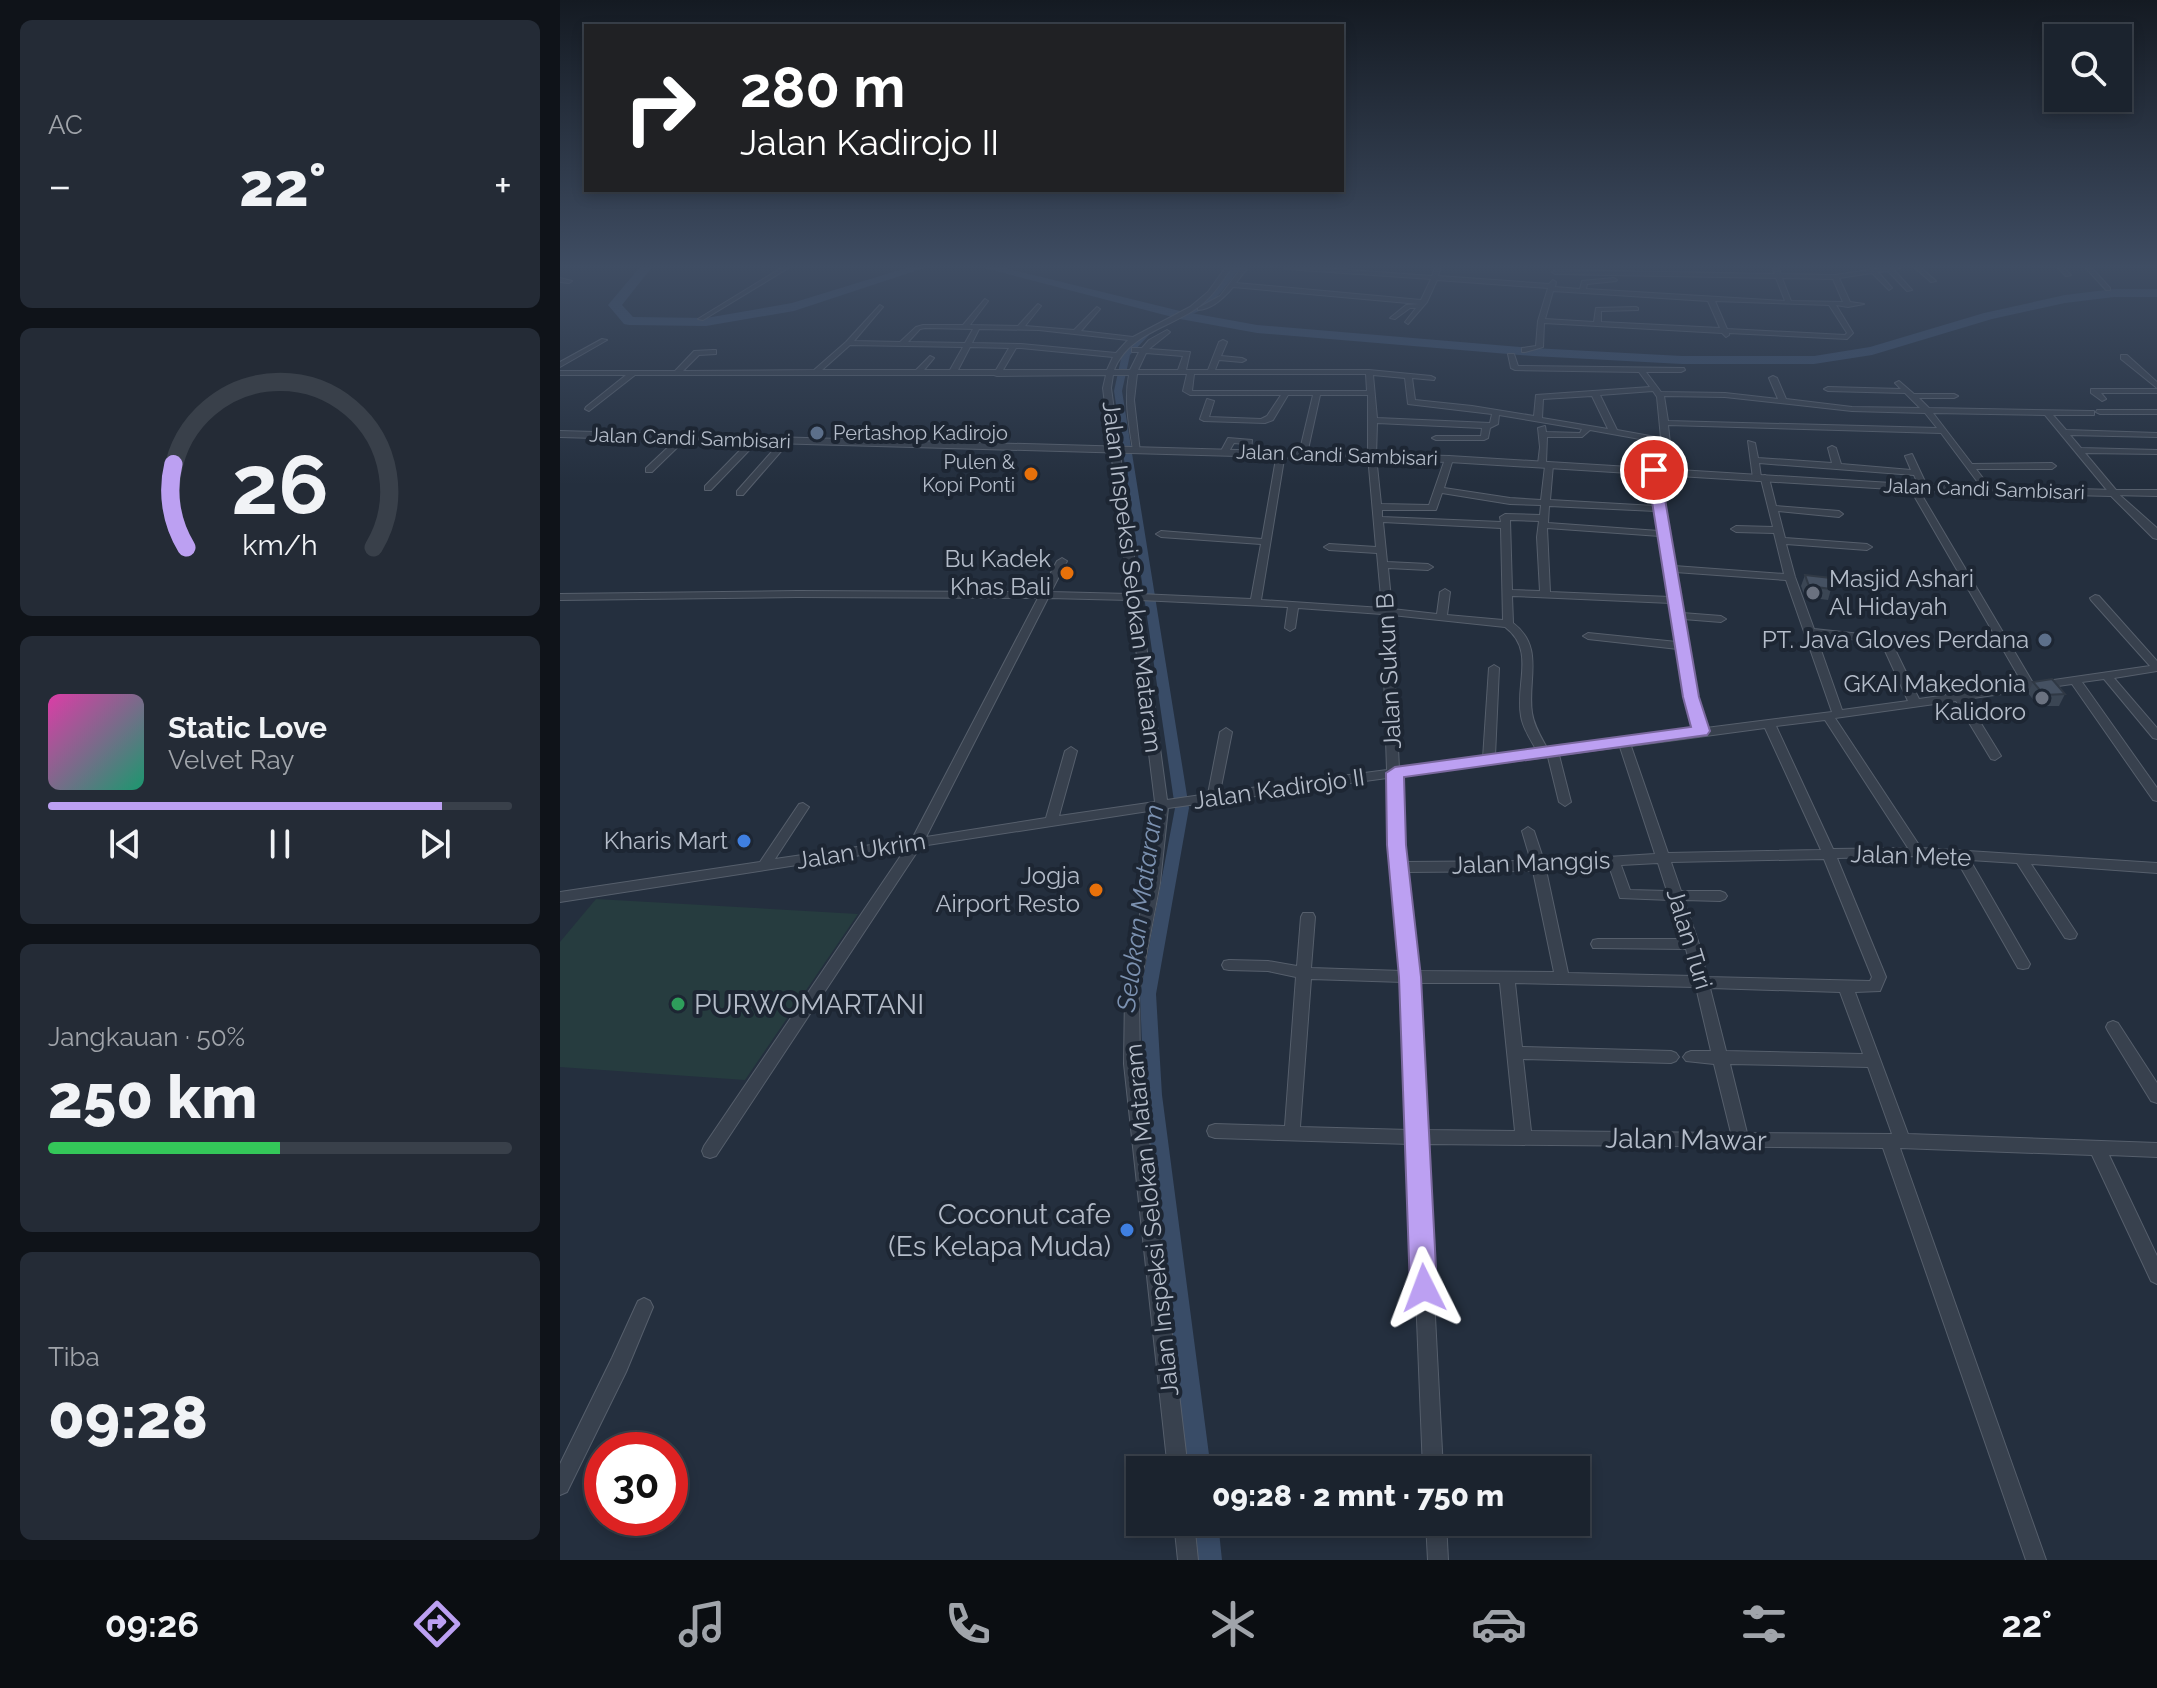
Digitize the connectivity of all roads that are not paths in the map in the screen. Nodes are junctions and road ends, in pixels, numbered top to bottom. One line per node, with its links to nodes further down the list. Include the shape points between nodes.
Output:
1 (604, 340): 23 (street)
2 (851, 340): 9 (street)
3 (906, 340): 10 (street)
4 (971, 340): 11 (street)
5 (1132, 340): 16 (street, Jalan Inspeksi Selokan Mataram)
6 (1151, 340): 14 (street)
7 (1540, 340): 15 (street, via 1539,347)
8 (1223, 342): 21 (street)
9 (848, 343): 10 (street); 34 (street)
10 (903, 343): 11 (street)
11 (969, 345): 12 (street); 36 (street)
12 (1014, 346): 13 (street); 37 (street)
13 (1074, 350): 16 (street); 38 (street)
14 (1138, 350): 16 (street); 32 (street, via 1187,353); 39 (street)
15 (1525, 350)
16 (1122, 351): 39 (street, Jalan Inspeksi Selokan Mataram)
17 (713, 352): 31 (street, via 697,353)
18 (1248, 352): 24 (street)
19 (1511, 356): 25 (street, via 1515,368)
20 (930, 358): 35 (street)
21 (1215, 358): 24 (street); 33 (street)
22 (2129, 361): 41 (street)
23 (560, 365)
24 (1239, 366): 27 (street); 33 (street)
25 (1641, 370): 26 (street); 49 (street)
26 (1681, 370)
27 (1269, 372): 28 (street); 51 (street)
28 (1369, 372): 40 (street); 54 (street, Jalan Sukun B)
29 (560, 373): 30 (street)
30 (633, 373): 31 (street); 63 (street)
31 (677, 373): 34 (street)
32 (1186, 373): 33 (street); 39 (street); 51 (street, via 1190,393)
33 (1210, 373)
34 (814, 374): 35 (street)
35 (917, 374): 36 (street)
36 (952, 374): 37 (street)
37 (997, 374): 38 (street)
38 (1057, 374): 39 (street)
39 (1121, 374): 89 (street, Jalan Inspeksi Selokan Mataram); 90 (street, via 1129,388)
40 (1408, 375): 43 (street); 67 (street, via 1411,402)
41 (2147, 377): 42 (street); 46 (street)
42 (2157, 377)
43 (1431, 378)
44 (1773, 378): 61 (street)
45 (1729, 384): 56 (street)
46 (2157, 388): 50 (street)
47 (1828, 389): 48 (street)
48 (1906, 390): 58 (street); 64 (street)
49 (1657, 391): 55 (street); 56 (street); 71 (street)
50 (2138, 392): 59 (street, via 2094,391); 65 (street)
51 (1266, 393): 52 (street)
52 (1286, 393): 53 (street); 70 (street, via 1267,420)
53 (1317, 393): 54 (street); 97 (street)
54 (1371, 393): 68 (street, Jalan Sukun B)
55 (1595, 393): 69 (street, via 1539,397); 74 (street)
56 (1729, 395): 61 (street)
57 (1816, 396): 62 (street)
58 (1954, 396)
59 (2102, 399)
60 (1210, 401): 70 (street, via 1204,419)
61 (1783, 401): 62 (street)
62 (1819, 406): 64 (street)
63 (589, 409)
64 (1927, 410): 66 (street); 75 (street)
65 (2157, 410): 66 (street)
66 (2046, 411): 76 (street)
67 (1496, 412): 69 (street); 72 (street, via 1494,424)
68 (1373, 420): 72 (street); 98 (street, Jalan Sukun B)
69 (1540, 420): 73 (street); 77 (street)
70 (1246, 421): 84 (street)
71 (1664, 423): 75 (street); 86 (street)
72 (1487, 425): 82 (street, via 1484,438)
73 (1588, 427): 74 (street); 77 (street, via 1582,435)
74 (1613, 431): 86 (street)
75 (1944, 431): 104 (street)
76 (2064, 432): 79 (street); 91 (street)
77 (1543, 434): 102 (street)
78 (561, 435): 81 (street, Jalan Candi Sambisari)
79 (2126, 435): 80 (street); 94 (street)
80 (2157, 435)
81 (684, 437): 83 (street, Jalan Candi Sambisari); 106 (street)
82 (1436, 438)
83 (755, 440): 85 (street, Jalan Candi Sambisari); 111 (street)
84 (1238, 440): 92 (street, via 1228,441); 93 (street, via 1249,442)
85 (786, 441): 89 (street, Jalan Candi Sambisari); 115 (street)
86 (1666, 441): 108 (street)
87 (1751, 443): 101 (street)
88 (1832, 448): 103 (street)
89 (1116, 449): 90 (street, Jalan Candi Sambisari); 145 (street, Jalan Inspeksi Selokan Mataram)
90 (1135, 450): 92 (street, Jalan Candi Sambisari)
91 (2079, 450): 94 (street); 116 (street)
92 (1225, 451): 93 (street, Jalan Candi Sambisari)
93 (1247, 452): 96 (street, Jalan Candi Sambisari)
94 (2145, 452): 95 (street)
95 (2157, 452)
96 (1281, 453): 97 (street, Jalan Candi Sambisari); 131 (street)
97 (1303, 454): 98 (street, Jalan Candi Sambisari)
98 (1372, 456): 100 (street, Jalan Candi Sambisari); 121 (street, Jalan Sukun B)
99 (1909, 456): 109 (street)
100 (1449, 459): 102 (street, Jalan Candi Sambisari); 113 (street)
101 (1755, 460): 103 (street); 110 (street)
102 (1545, 464): 107 (street, Jalan Candi Sambisari); 118 (street)
103 (1837, 466): 109 (street)
104 (1973, 466): 105 (street); 114 (street)
105 (2052, 466)
106 (649, 470)
107 (1654, 470): 108 (street, Jalan Candi Sambisari); 120 (street)
108 (1669, 471): 110 (street, Jalan Candi Sambisari)
109 (1917, 473): 112 (street)
110 (1761, 478): 112 (street, Jalan Candi Sambisari); 119 (street)
111 (708, 488)
112 (1918, 488): 114 (street, Jalan Candi Sambisari); 163 (street)
113 (1440, 490): 118 (street); 121 (street, via 1431,509)
114 (1988, 490): 116 (street, Jalan Candi Sambisari)
115 (740, 493)
116 (2114, 493): 117 (street); 129 (street)
117 (2157, 493)
118 (1547, 502): 120 (street); 123 (street)
119 (1772, 508): 122 (street); 126 (street)
120 (1661, 509): 128 (street)
121 (1378, 513): 124 (street); 134 (street, Jalan Sukun B)
122 (1839, 514)
123 (1544, 522): 124 (street, via 1506,516); 128 (street); 142 (street)
124 (1505, 525): 141 (street)
125 (1736, 529): 126 (street)
126 (1777, 530): 130 (street)
127 (1161, 534): 131 (street)
128 (1665, 534): 138 (street)
129 (2157, 535)
130 (1781, 541): 133 (street); 139 (street)
131 (1266, 542): 148 (street)
132 (1329, 547): 134 (street)
133 (1867, 547)
134 (1381, 550): 136 (street, Jalan Sukun B)
135 (1062, 561): 143 (street)
136 (1383, 565): 137 (street); 150 (street, Jalan Sukun B)
137 (1428, 567)
138 (1670, 567): 139 (street); 147 (street)
139 (1790, 577): 156 (street)
140 (1445, 592): 151 (street)
141 (1509, 593): 142 (street); 154 (street)
142 (1545, 593): 147 (street)
143 (1046, 595): 144 (street); 145 (street); 184 (street)
144 (560, 597)
145 (1139, 598): 148 (street); 180 (street, Jalan Inspeksi Selokan Mataram)
146 (2095, 598): 160 (street)
147 (1674, 600): 152 (street)
148 (1256, 602): 149 (street)
149 (1294, 604): 150 (street); 155 (street)
150 (1387, 609): 151 (street); 176 (street, Jalan Sukun B)
151 (1442, 616): 154 (street)
152 (1677, 616): 153 (street); 158 (street)
153 (1721, 619)
154 (1508, 624): 173 (street, via 1525,644 1526,711)
155 (1290, 628)
156 (1808, 632): 165 (street, via 1885,639); 166 (street)
157 (1588, 636): 158 (street)
158 (1683, 646): 168 (street)
159 (1494, 668): 175 (street)
160 (2157, 668): 161 (street, Jalan Kadirojo II)
161 (2106, 675): 162 (street, Jalan Kadirojo II); 170 (street)
162 (2075, 680): 163 (street, Jalan Kadirojo II); 178 (street)
163 (2029, 685): 164 (street, Jalan Kadirojo II)
164 (1959, 697): 165 (street, Jalan Kadirojo II); 174 (street)
165 (1915, 703): 166 (street, Jalan Kadirojo II)
166 (1833, 715): 167 (street, Jalan Kadirojo II); 185 (street)
167 (1769, 723): 168 (street, Jalan Kadirojo II); 186 (street)
168 (1701, 731): 171 (street, Jalan Kadirojo II)
169 (1226, 732): 177 (street)
170 (2157, 735)
171 (1624, 742): 173 (street, Jalan Kadirojo II); 188 (street, Jalan Turi)
172 (1071, 751): 182 (street)
173 (1547, 751): 175 (street, Jalan Kadirojo II); 179 (street)
174 (1995, 756)
175 (1489, 759): 176 (street, Jalan Kadirojo II)
176 (1395, 773): 177 (street, Jalan Kadirojo II); 193 (street, Jalan Sukun B)
177 (1213, 797): 180 (street, Jalan Kadirojo II)
178 (2157, 797)
179 (1565, 802)
180 (1168, 805): 182 (street, Jalan Ukrim); 228 (street, Jalan Inspeksi Selokan Mataram, via 1132,993 1132,1064)
181 (803, 807): 191 (street)
182 (1051, 822): 184 (street, Jalan Ukrim)
183 (1528, 831): 192 (street)
184 (917, 842): 191 (street, Jalan Ukrim); 225 (street)
185 (1917, 852): 186 (street, Jalan Mete); 187 (street, Jalan Mete)
186 (1829, 854): 188 (street, Jalan Mete); 209 (street, via 1879,977 1875,987)
187 (1961, 856): 190 (street, Jalan Mete); 202 (street)
188 (1664, 858): 189 (street, Jalan Manggis); 195 (street, Jalan Turi)
189 (1613, 860): 192 (street, Jalan Manggis); 195 (street, via 1625,895)
190 (2022, 861): 194 (street, Jalan Mete); 199 (street)
191 (764, 866): 197 (street, Jalan Ukrim)
192 (1539, 866): 193 (street, Jalan Manggis); 207 (street)
193 (1398, 867): 205 (street, Jalan Sukun B)
194 (2157, 868)
195 (1676, 896): 196 (street); 201 (street, Jalan Turi)
196 (1720, 896)
197 (560, 897)
198 (1308, 917): 204 (street)
199 (2070, 934)
200 (1598, 944): 201 (street)
201 (1692, 944): 208 (street, Jalan Turi)
202 (2023, 964)
203 (1229, 965): 204 (street)
204 (1303, 973): 205 (street); 218 (street)
205 (1410, 977): 206 (street); 220 (street, Jalan Sukun B)
206 (1507, 977): 207 (street); 211 (street)
207 (1562, 978): 208 (street)
208 (1703, 984): 209 (street); 214 (street, Jalan Turi)
209 (1846, 988): 215 (street)
210 (2113, 1027): 216 (street)
211 (1516, 1053): 212 (street); 219 (street)
212 (1671, 1057)
213 (1691, 1057): 214 (street)
214 (1723, 1058): 215 (street); 221 (street, Jalan Turi)
215 (1873, 1061): 222 (street)
216 (2157, 1096)
217 (1215, 1131): 218 (street, Jalan Mawar)
218 (1292, 1133): 220 (street, Jalan Mawar)
219 (1523, 1135): 220 (street, Jalan Mawar); 221 (street, Jalan Mawar)
220 (1416, 1137): 229 (street, Jalan Sukun B)
221 (1741, 1140): 222 (street, Jalan Mawar)
222 (1896, 1141): 223 (street, Jalan Mawar); 235 (street)
223 (2097, 1148): 224 (street, Jalan Mawar); 226 (street)
224 (2157, 1150)
225 (710, 1151)
226 (2157, 1275)
227 (644, 1307): 230 (street)
228 (1176, 1456)
229 (1432, 1456)
230 (560, 1485)
231 (1185, 1536): 233 (street)
232 (1437, 1536): 234 (street)
233 (1188, 1560)
234 (1438, 1560)
235 (2036, 1560)

